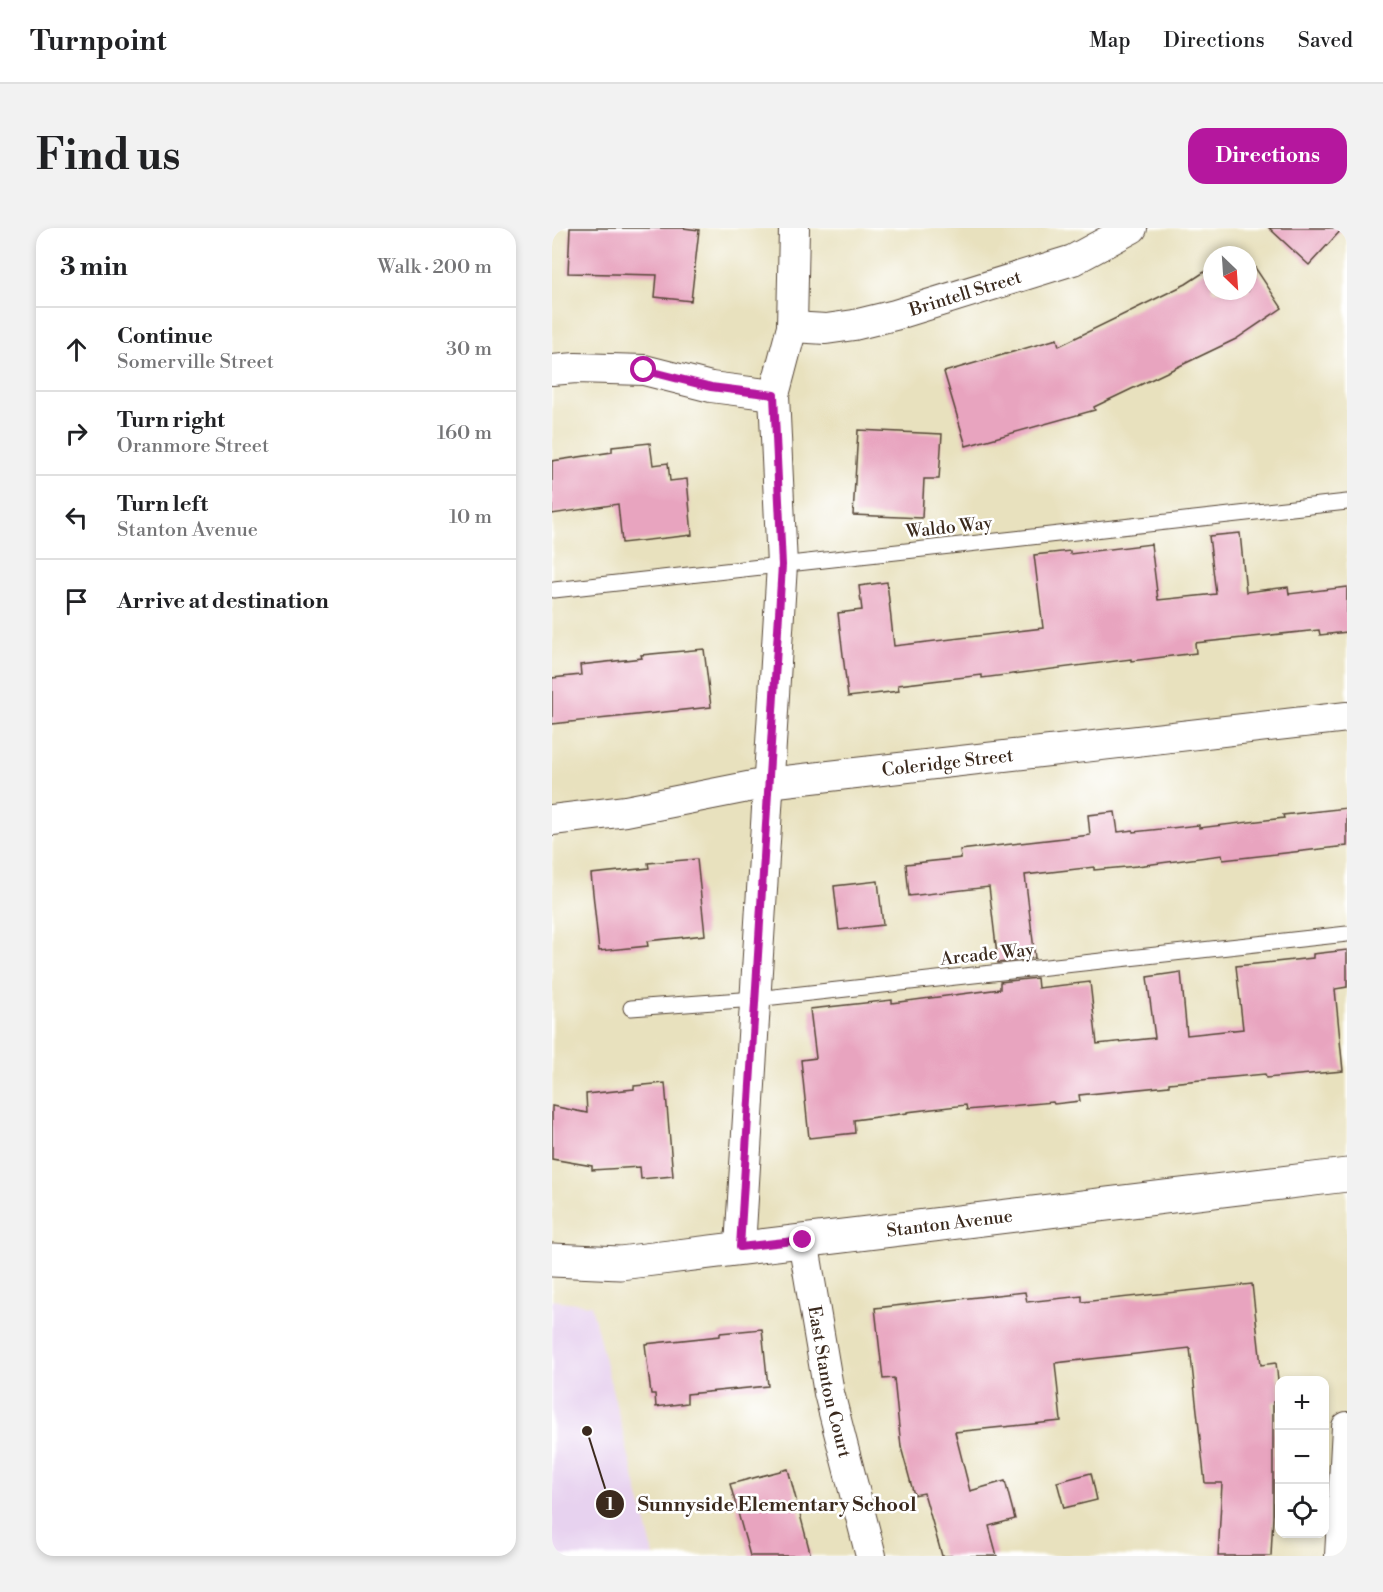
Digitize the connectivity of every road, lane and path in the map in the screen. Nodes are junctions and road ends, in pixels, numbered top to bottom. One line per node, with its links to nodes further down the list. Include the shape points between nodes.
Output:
1 (794, 228): 3 (street)
2 (1132, 228): 3 (street, Brintell Street, via 1073,260 895,315 826,329)
3 (792, 327): 5 (street)
4 (552, 370): 5 (street, via 644,370 711,387)
5 (774, 395): 7 (street)
6 (1347, 502): 7 (lane, Waldo Way)
7 (782, 565): 8 (lane, Waldo Way); 10 (street)
8 (554, 590)
9 (1347, 717): 10 (street, Coleridge Street)
10 (768, 783): 11 (street, Coleridge Street, via 626,811); 13 (street)
11 (552, 820)
12 (1347, 934): 13 (lane, Arcade Way)
13 (755, 999): 14 (lane, Arcade Way); 17 (street)
14 (631, 1008)
15 (1347, 1175): 16 (street, Stanton Avenue)
16 (803, 1240): 17 (street, Stanton Avenue); 20 (street, East Stanton Court, via 829,1394)
17 (740, 1247): 18 (street, Stanton Avenue, via 620,1263)
18 (552, 1260)
19 (1347, 1427): 21 (street)
20 (871, 1556)
21 (1340, 1556)

